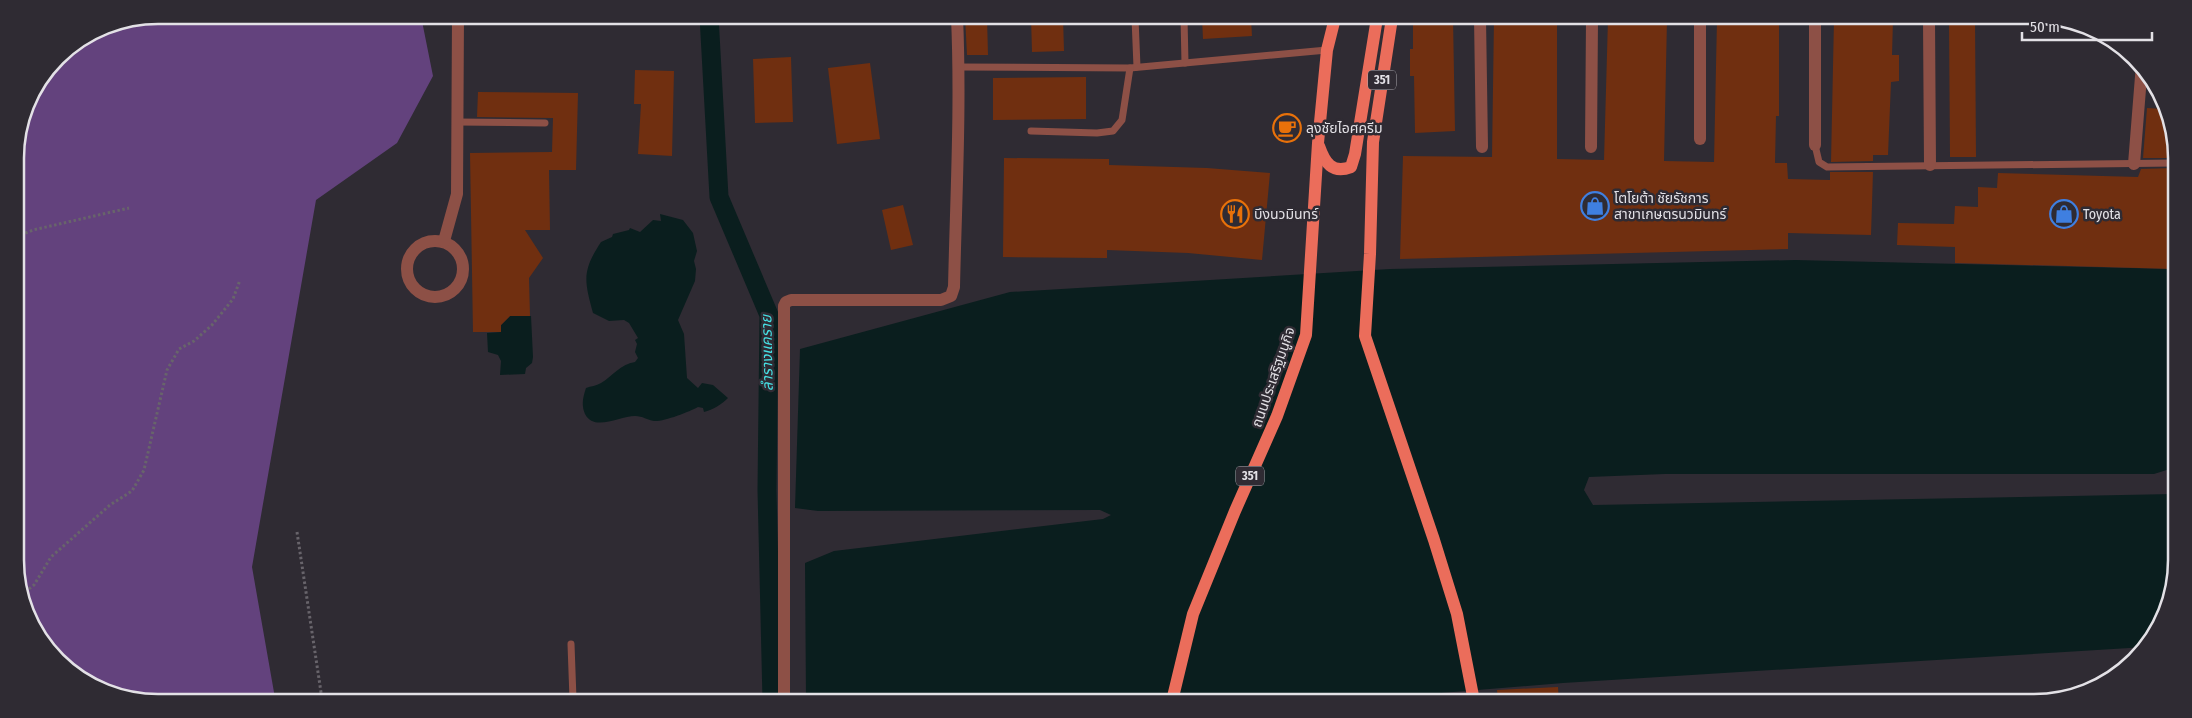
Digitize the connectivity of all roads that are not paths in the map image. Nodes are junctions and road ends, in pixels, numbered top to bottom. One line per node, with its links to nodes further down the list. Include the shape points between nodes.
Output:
1 (458, 24): 18 (street)
2 (957, 24): 16 (street)
3 (1135, 24): 15 (lane)
4 (1184, 24): 14 (lane)
5 (1334, 24): 13 (main road, ถนนประเสริฐมนูกิจ / 351)
6 (1377, 24): 22 (main road, via 1351,167 1333,169 1324,160)
7 (1391, 24): 34 (main road, 351, via 1373,142 1365,336 1457,614)
8 (1480, 24): 24 (street)
9 (1592, 24): 25 (street)
10 (1700, 24): 21 (street)
11 (1815, 24): 23 (street)
12 (1929, 24): 28 (street)
13 (1327, 50): 14 (lane); 22 (main road, ถนนประเสริฐมนูกิจ / 351)
14 (1185, 63): 15 (lane)
15 (1133, 67): 16 (lane); 20 (lane, via 1122,120 1113,131)
16 (959, 68): 32 (street, via 954,287 951,296 941,300 791,300 784,306)
17 (2141, 77): 27 (street)
18 (457, 122): 19 (lane); 29 (street, via 457,194)
19 (545, 123)
20 (1031, 131)
21 (1700, 140)
22 (1318, 143): 33 (main road, ถนนประเสริฐมนูกิจ / 351, via 1306,335 1277,416 1193,614)
23 (1815, 145): 28 (lane, via 1819,162 1826,167)
24 (1482, 147)
25 (1591, 147)
26 (2168, 163): 27 (lane)
27 (2134, 164): 28 (lane)
28 (1930, 165)
29 (444, 241): 29 (street, via 458,252 462,278 451,292 434,297 424,295 409,283 406,263 410,254 424,242)
30 (571, 644): 31 (lane)
31 (573, 694)
32 (784, 694)
33 (1174, 694)
34 (1473, 694)

